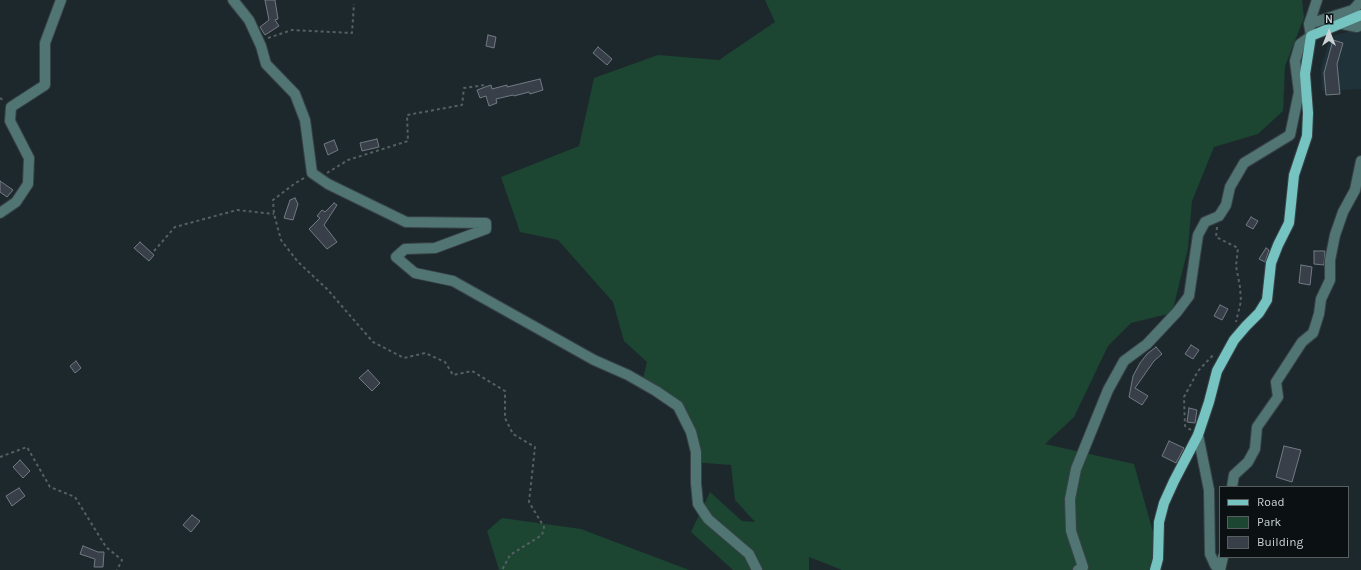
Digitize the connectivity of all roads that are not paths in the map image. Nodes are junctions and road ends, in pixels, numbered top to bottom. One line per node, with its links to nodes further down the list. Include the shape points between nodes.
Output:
1 (61, 0): 11 (street, via 45,43 45,85 12,107 10,121 29,158 28,184 16,202)
2 (233, 0): 15 (street, via 249,20 266,64 295,94 305,120 312,173 328,184 406,222 486,223 486,229 435,248 405,249 396,257 415,273 453,281 594,360 645,385 678,406 691,432 696,452 698,504 708,519 749,554)
3 (1317, 0): 6 (street)
4 (1361, 1): 6 (street, via 1353,10)
5 (1361, 15): 7 (main road)
6 (1309, 24): 9 (street)
7 (1342, 24): 8 (street, via 1357,27); 9 (main road)
8 (1361, 25)
9 (1311, 36): 12 (main road, via 1305,74 1307,136 1294,174 1289,223 1272,263 1267,300 1225,354 1217,371); 16 (street, via 1300,44 1295,61 1299,92 1290,135 1244,163 1230,187 1226,204 1219,216 1205,222 1198,235 1189,296 1147,344 1124,361 1108,390 1076,469 1070,499 1071,531 1083,567)
10 (1361, 161): 13 (street, via 1355,190 1334,235 1330,280 1321,299 1313,333 1302,342 1276,382 1278,397 1257,427 1255,449 1248,462 1234,475)
11 (0, 213)
12 (1198, 435): 17 (main road, via 1164,503 1159,522 1158,559); 18 (street, via 1209,490 1210,554)
13 (1232, 486)
14 (1223, 558): 18 (street)
15 (757, 570)
16 (1078, 570)
17 (1155, 570)
18 (1220, 570)

